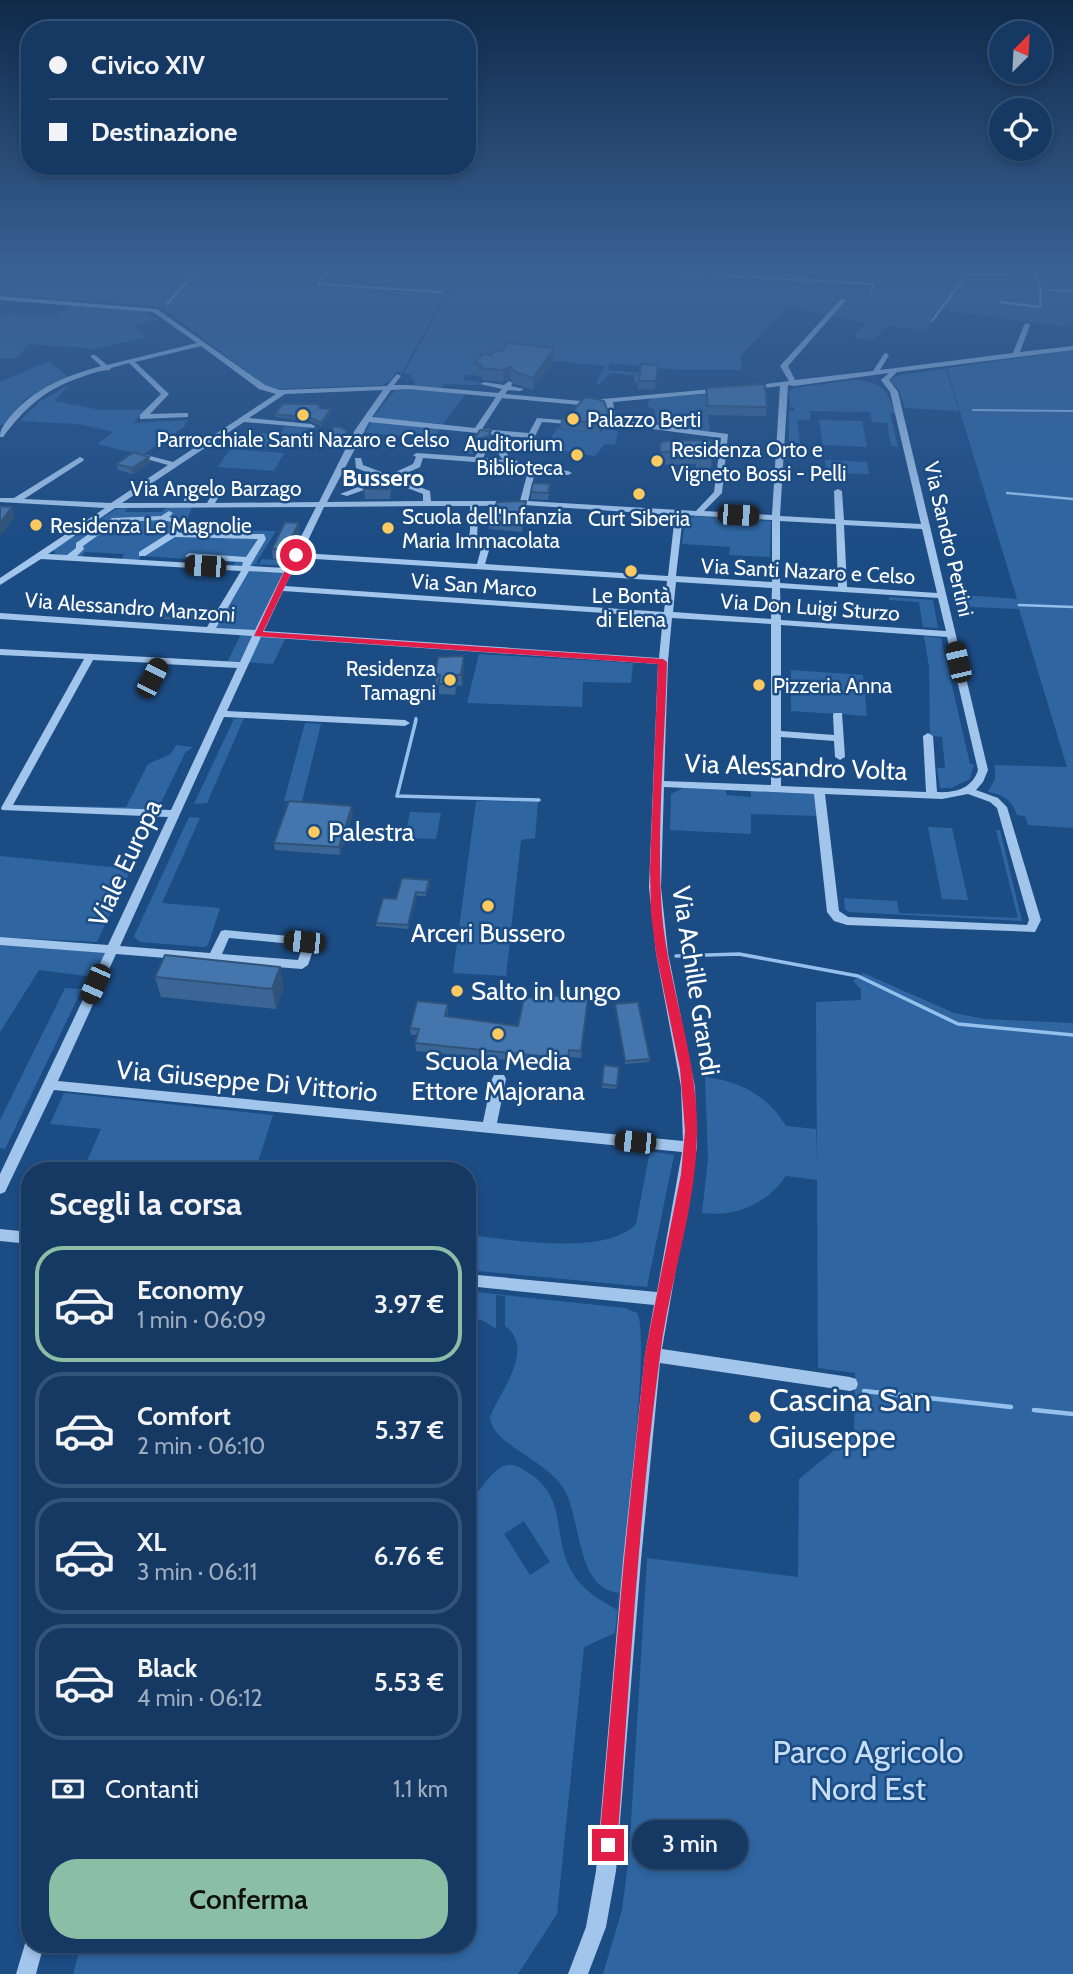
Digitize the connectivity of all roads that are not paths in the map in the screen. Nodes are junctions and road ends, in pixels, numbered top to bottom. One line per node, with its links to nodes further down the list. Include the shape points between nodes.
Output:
1 (95, 358): 9 (street)
2 (150, 358): 7 (street)
3 (222, 358): 23 (street, via 262,387)
4 (791, 358): 16 (street, via 784,366)
5 (884, 358): 11 (street)
6 (999, 358): 10 (street)
7 (132, 363): 9 (street); 28 (street, via 164,394 143,417)
8 (867, 366): 13 (street)
9 (107, 369): 35 (street, via 39,393)
10 (894, 372): 11 (street); 14 (street)
11 (873, 374): 13 (street); 14 (street, Via Sandro Pertini)
12 (397, 376): 19 (street)
13 (856, 377): 14 (street, Via Sandro Pertini); 16 (street)
14 (883, 383): 69 (street, Via Sandro Pertini, via 895,395)
15 (484, 384): 17 (street)
16 (794, 384): 18 (street)
17 (508, 385): 21 (street); 24 (street)
18 (784, 385): 20 (street); 65 (street)
19 (390, 387): 23 (street); 24 (street); 30 (street, Viale Europa)
20 (743, 388)
21 (520, 389)
22 (733, 389): 25 (street)
23 (281, 393): 29 (street)
24 (500, 396): 27 (street); 33 (street)
25 (657, 396): 26 (street)
26 (609, 401): 27 (street); 32 (street, via 612,419)
27 (581, 403): 34 (street, via 564,422 540,420 531,436)
28 (185, 415)
29 (244, 418): 31 (street); 43 (street)
30 (366, 419): 33 (street); 47 (street, Viale Europa)
31 (311, 425)
32 (629, 425): 38 (street, via 722,434 726,437)
33 (477, 430): 34 (street)
34 (502, 433): 36 (street)
35 (0, 435)
36 (497, 446): 41 (street, via 484,449); 42 (street)
37 (142, 456): 43 (street)
38 (724, 457): 64 (street, via 718,493)
39 (80, 459): 54 (street)
40 (358, 460): 46 (street, via 359,466)
41 (478, 460): 42 (street); 46 (street, via 423,455)
42 (510, 461): 44 (street)
43 (175, 465): 59 (street)
44 (532, 469): 45 (street); 55 (street)
45 (568, 473)
46 (390, 478): 48 (street); 51 (street)
47 (330, 485): 48 (street); 57 (street, Viale Europa)
48 (365, 487): 52 (street)
49 (220, 488): 62 (street)
50 (838, 491): 68 (street)
51 (427, 493): 58 (street)
52 (344, 494)
53 (0, 500): 54 (street, Via Angelo Barzago)
54 (15, 501): 59 (street, Via Angelo Barzago)
55 (523, 503): 56 (street, Via Angelo Barzago); 63 (street, Via Angelo Barzago)
56 (474, 504): 58 (street, Via Angelo Barzago); 78 (street, via 477,532 472,546 486,547)
57 (320, 505): 58 (street, Via Angelo Barzago); 62 (street, Via Angelo Barzago); 72 (street, Viale Europa)
58 (427, 505)
59 (113, 506): 60 (street, Via Angelo Barzago); 73 (street)
60 (175, 506): 61 (street, Via Angelo Barzago); 66 (street)
61 (192, 506): 62 (street, Via Angelo Barzago); 67 (street)
62 (209, 506)
63 (679, 512): 64 (street, Via Angelo Barzago); 80 (street, Via Achille Grandi)
64 (698, 513): 65 (street, Via Angelo Barzago)
65 (776, 517): 68 (street, Via Angelo Barzago); 82 (street)
66 (163, 518): 67 (street); 71 (street, via 115,520 79,545)
67 (174, 520): 70 (street)
68 (839, 522): 69 (street, Via Angelo Barzago); 84 (street)
69 (926, 527): 85 (street, Via Sandro Pertini)
70 (174, 534): 74 (street); 77 (street, via 261,536)
71 (80, 550): 74 (street); 75 (street)
72 (296, 555): 78 (street); 79 (street, Viale Europa)
73 (39, 556): 75 (street); 81 (street)
74 (135, 556): 75 (street); 76 (street); 76 (street)
75 (70, 557)
76 (188, 561): 77 (street)
77 (246, 566): 79 (street); 89 (street)
78 (480, 568): 80 (street)
79 (288, 571): 83 (street, Viale Europa)
80 (670, 581): 82 (street, Via Santi Nazaro e Celso); 87 (street, Via Achille Grandi)
81 (0, 582)
82 (776, 585): 84 (street, Via Santi Nazaro e Celso); 88 (street)
83 (279, 589): 87 (street, Via San Marco); 90 (street, Viale Europa)
84 (843, 589): 85 (street, Via Santi Nazaro e Celso)
85 (943, 596): 91 (street, Via Sandro Pertini)
86 (0, 616): 89 (street, Via Alessandro Manzoni)
87 (666, 616): 88 (street, Via Don Luigi Sturzo); 95 (street, Via Achille Grandi)
88 (776, 623): 91 (street, Via Don Luigi Sturzo); 101 (street)
89 (211, 630): 90 (street, Via Alessandro Manzoni)
90 (257, 634): 95 (street, Via Alessandro Manzoni); 96 (street, Viale Europa)
91 (951, 634): 108 (street, Via Sandro Pertini, via 983,770 979,782)
92 (0, 652): 93 (street)
93 (90, 657): 94 (street); 110 (street, via 6,808)
94 (160, 661): 96 (street); 97 (street)
95 (663, 662): 105 (street, Via Achille Grandi)
96 (243, 665): 98 (street, Viale Europa)
97 (145, 692)
98 (221, 714): 100 (street); 110 (street, Viale Europa)
99 (838, 715): 103 (street)
100 (405, 723)
101 (776, 734): 103 (street); 106 (street)
102 (928, 736): 109 (street)
103 (839, 738): 104 (street)
104 (840, 757)
105 (659, 784): 106 (street, Via Alessandro Volta); 117 (street, Via Achille Grandi, via 657,913 686,1069)
106 (776, 789): 107 (street, Via Alessandro Volta)
107 (819, 790): 108 (street, via 833,912 838,918 1031,929 1035,920 1002,807); 109 (street, Via Alessandro Volta)
108 (967, 790): 109 (street)
109 (932, 795)
110 (175, 814): 112 (street, Viale Europa)
111 (0, 941): 112 (street)
112 (111, 949): 113 (street); 115 (street, Viale Europa)
113 (215, 956): 113 (street, via 302,965 310,942 225,934)
114 (499, 1079): 116 (street)
115 (50, 1085): 116 (street, Via Giuseppe Di Vittorio); 118 (street, Viale Europa)
116 (489, 1128): 117 (street, Via Giuseppe Di Vittorio)
117 (690, 1147): 122 (street, Via Achille Grandi)
118 (0, 1188)
119 (0, 1235): 120 (street)
120 (21, 1237)
121 (476, 1281): 122 (street)
122 (662, 1299): 123 (street, Via Achille Grandi)
123 (653, 1354): 124 (street); 127 (street, Via Achille Grandi, via 606,1871 596,1927)
124 (849, 1384)
125 (32, 1953): 126 (street)
126 (26, 1974)
127 (578, 1974)

